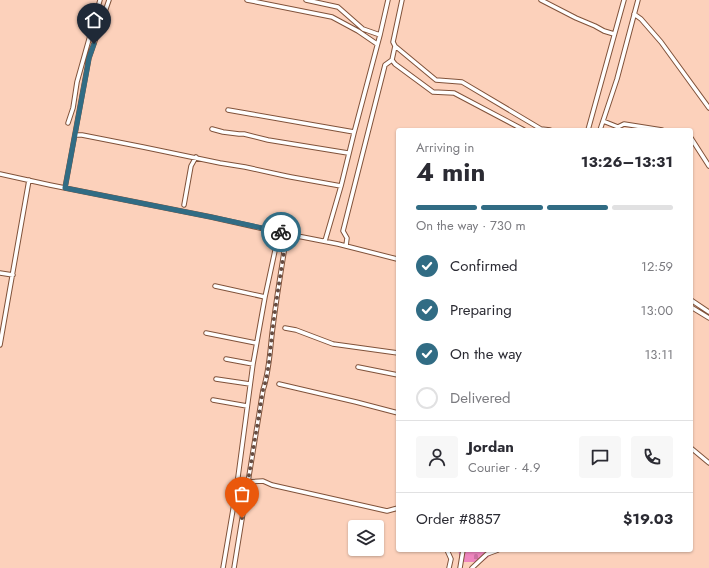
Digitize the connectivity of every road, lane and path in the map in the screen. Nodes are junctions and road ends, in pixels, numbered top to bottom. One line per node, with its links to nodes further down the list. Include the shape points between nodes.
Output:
1 (100, 0): 19 (street)
2 (109, 0): 27 (street, via 89,58)
3 (247, 0): 13 (street, via 332,17)
4 (306, 0): 12 (street, via 338,7 363,29)
5 (388, 0): 12 (street)
6 (402, 0): 14 (street)
7 (541, 0): 11 (street)
8 (624, 0): 11 (street)
9 (638, 0): 10 (street)
10 (634, 14): 16 (street, via 661,42); 18 (street, via 617,79)
11 (614, 34): 22 (street)
12 (380, 35): 13 (street)
13 (377, 44): 26 (street)
14 (395, 46): 15 (street); 21 (street, via 436,80 462,82)
15 (392, 60): 20 (street, via 433,92 454,93); 40 (street, via 385,65 343,231 347,238)
16 (709, 108)
17 (228, 110): 26 (street)
18 (602, 121): 23 (street); 24 (street, via 618,127 624,124)
19 (68, 123)
20 (520, 128)
21 (539, 128)
22 (589, 128)
23 (600, 128)
24 (649, 128)
25 (212, 129): 29 (street)
26 (354, 132): 29 (street)
27 (75, 135): 30 (street); 35 (street)
28 (693, 141): 31 (street)
29 (348, 153): 34 (street)
30 (196, 158): 34 (street); 36 (street, via 191,166)
31 (709, 166)
32 (0, 174): 33 (street)
33 (29, 180): 35 (street); 43 (street)
34 (341, 186): 39 (street)
35 (65, 188): 37 (street)
36 (184, 204)
37 (279, 232): 38 (street); 45 (street)
38 (287, 234): 39 (street); 67 (street, via 270,356)
39 (325, 241): 40 (street)
40 (346, 246): 41 (street)
41 (396, 259)
42 (0, 273): 43 (street)
43 (13, 275): 53 (street)
44 (215, 286): 45 (street)
45 (265, 297): 52 (street)
46 (693, 301): 48 (street)
47 (693, 308): 49 (street)
48 (709, 312)
49 (709, 318)
50 (286, 328): 54 (street, via 333,344)
51 (206, 333): 52 (street)
52 (256, 343): 56 (street)
53 (0, 345)
54 (396, 353)
55 (226, 359): 56 (street)
56 (253, 364): 60 (street)
57 (358, 367): 58 (street)
58 (396, 375)
59 (216, 379): 60 (street)
60 (250, 384): 63 (street)
61 (279, 384): 64 (street)
62 (213, 400): 63 (street)
63 (247, 406): 72 (street)
64 (396, 412)
65 (693, 450): 66 (street)
66 (709, 463)
67 (248, 482): 68 (street, via 263,481 387,511); 73 (street)
68 (396, 509)
69 (448, 552): 74 (street, via 451,559)
70 (463, 552): 75 (street)
71 (492, 552): 76 (street)
72 (223, 568)
73 (234, 568)
74 (449, 568)
75 (460, 568)
76 (472, 568)

